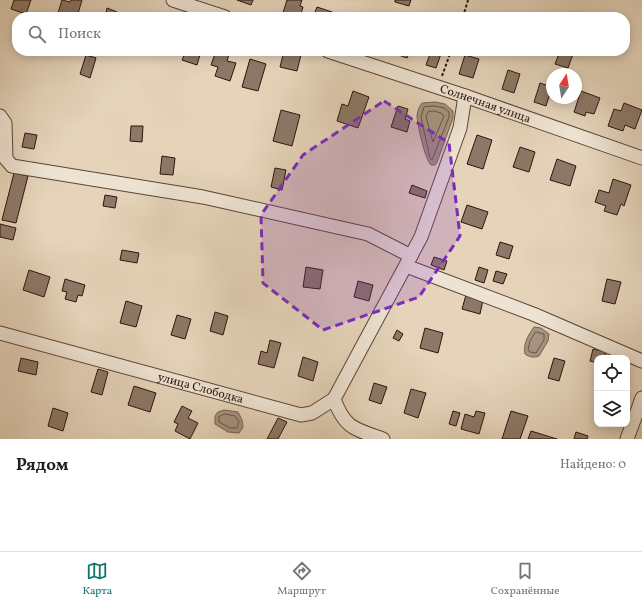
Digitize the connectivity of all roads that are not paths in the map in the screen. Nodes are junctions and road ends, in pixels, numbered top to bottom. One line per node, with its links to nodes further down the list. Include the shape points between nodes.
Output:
1 (173, 0): 2 (street)
2 (210, 12)
3 (343, 56): 4 (street, Солнечная улица)
4 (465, 96): 6 (street, Солнечная улица); 7 (street, via 460,128 421,237)
5 (0, 116): 7 (street, via 6,123 6,159 12,166 203,197 368,234)
6 (642, 158)
7 (409, 261): 9 (street); 11 (street)
8 (0, 333): 11 (street, улица Слободка, via 301,415 312,414)
9 (642, 361)
10 (642, 398): 13 (street)
11 (334, 400): 12 (street, via 340,416 354,428)
12 (383, 439)
13 (627, 439)

